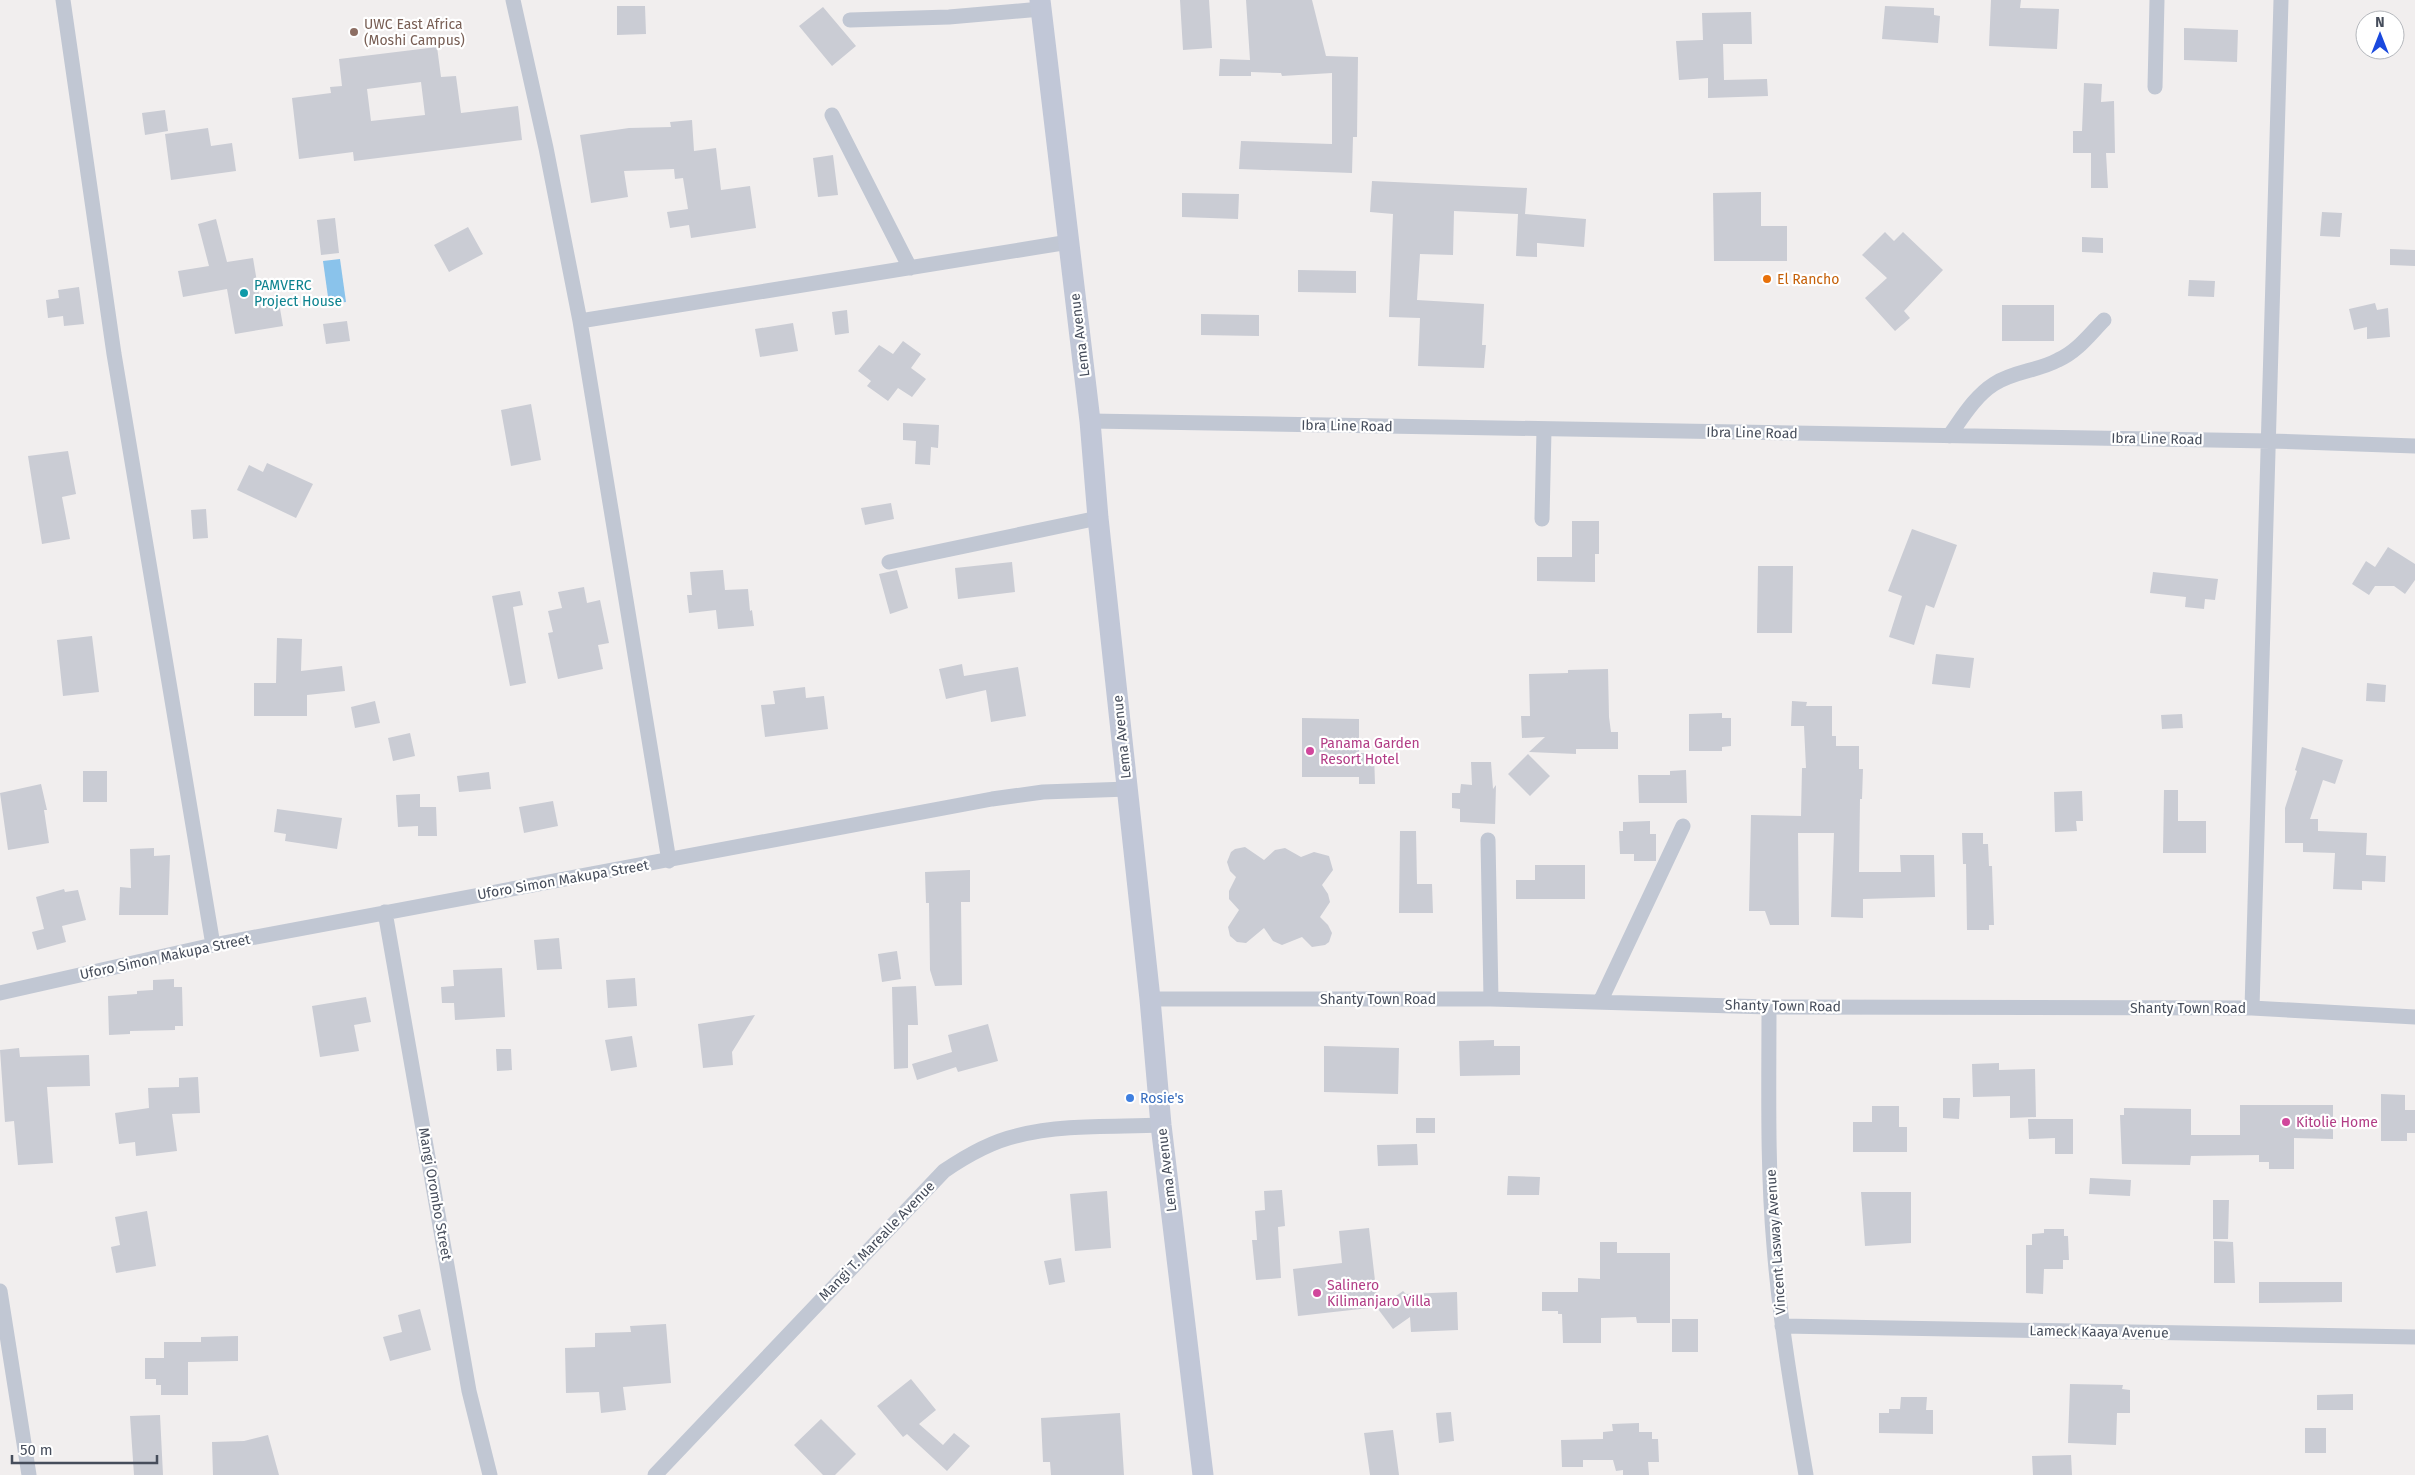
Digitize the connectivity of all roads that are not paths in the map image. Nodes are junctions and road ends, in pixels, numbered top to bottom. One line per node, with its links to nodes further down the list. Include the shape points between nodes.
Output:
1 (63, 0): 26 (street, via 114,354)
2 (513, 0): 12 (street)
3 (2157, 0): 7 (street)
4 (2280, 0): 16 (street)
5 (1040, 5): 6 (street, via 949,17); 9 (main road, Lema Avenue)
6 (850, 20)
7 (2155, 87)
8 (832, 115): 10 (street)
9 (1069, 242): 10 (street); 13 (main road, Lema Avenue)
10 (910, 268): 12 (street)
11 (2104, 320): 15 (street, via 2064,357 1994,384 1977,399)
12 (580, 321): 24 (street)
13 (1090, 421): 14 (street, Ibra Line Road); 18 (main road, Lema Avenue)
14 (1544, 430): 15 (street, Ibra Line Road); 19 (street)
15 (1949, 436): 16 (street, Ibra Line Road)
16 (2270, 441): 17 (street, Ibra Line Road); 32 (street)
17 (2415, 446)
18 (1098, 518): 20 (street); 21 (main road, Lema Avenue)
19 (1542, 519)
20 (889, 562)
21 (1128, 789): 24 (street, Uforo Simon Makupa Street, via 1044,792 992,799); 28 (main road, Lema Avenue)
22 (1684, 826): 30 (street)
23 (1488, 840): 29 (street)
24 (669, 860): 25 (street, Uforo Simon Makupa Street)
25 (385, 912): 26 (street, Uforo Simon Makupa Street); 39 (street, Mangi Orombo Street, via 469,1391)
26 (213, 946): 27 (street, Uforo Simon Makupa Street)
27 (0, 993)
28 (1150, 999): 29 (street, Shanty Town Road); 34 (main road, Lema Avenue)
29 (1491, 999): 30 (street, Shanty Town Road)
30 (1600, 1002): 31 (street, Shanty Town Road)
31 (1769, 1007): 32 (street, Shanty Town Road); 36 (street, Vincent Lasway Avenue, via 1770,1166)
32 (2252, 1008): 33 (street, Shanty Town Road)
33 (2415, 1017)
34 (1161, 1125): 40 (street, Mangi T. Marealle Avenue, via 1051,1130 1016,1136 973,1153 944,1171); 41 (main road, Lema Avenue)
35 (0, 1291): 38 (street)
36 (1782, 1326): 37 (street, Lameck Kaaya Avenue); 42 (street, Vincent Lasway Avenue)
37 (2415, 1337)
38 (29, 1475)
39 (490, 1475)
40 (655, 1475)
41 (1204, 1475)
42 (1806, 1475)

